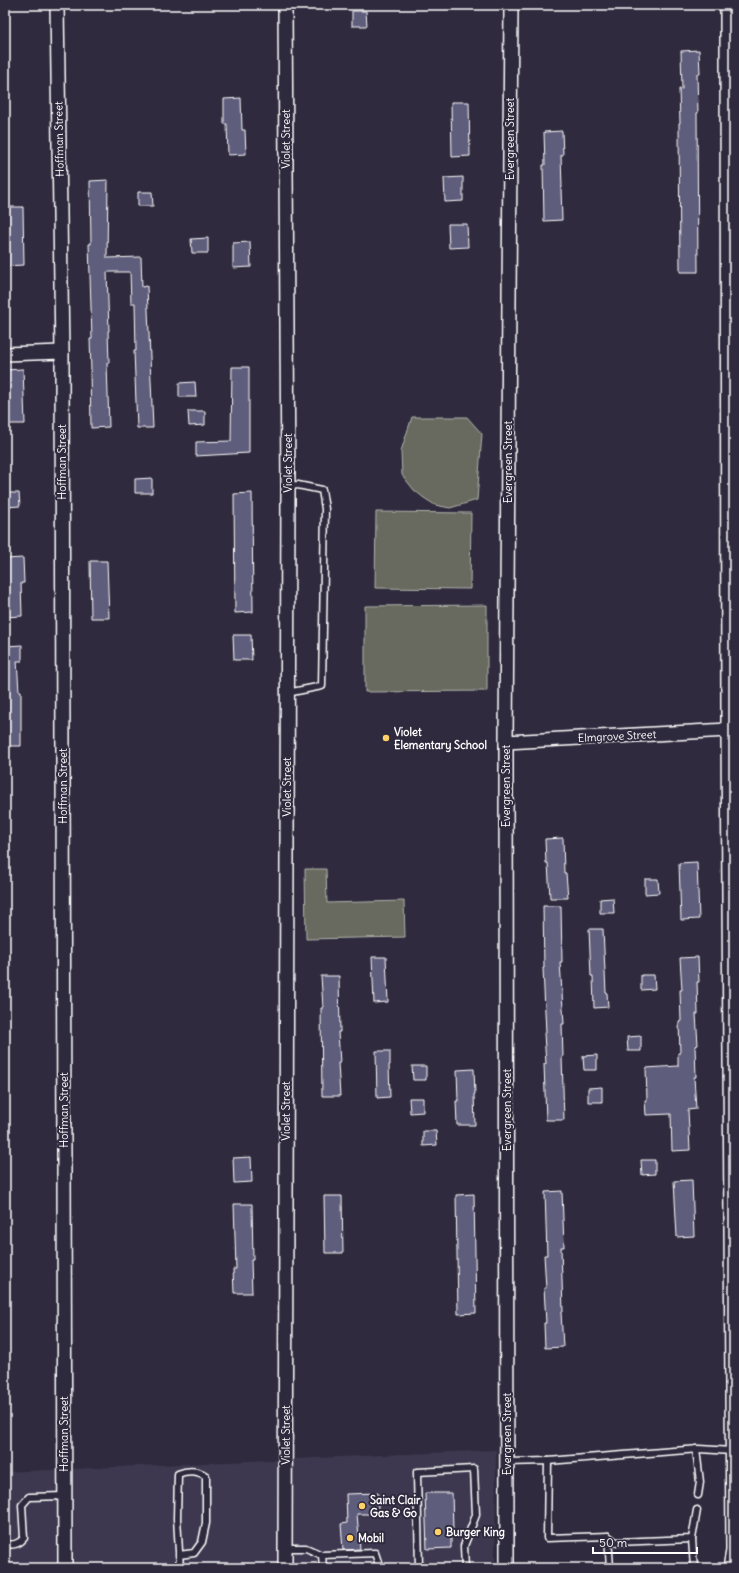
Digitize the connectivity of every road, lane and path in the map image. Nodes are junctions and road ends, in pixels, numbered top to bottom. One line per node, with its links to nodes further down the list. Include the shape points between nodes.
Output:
1 (57, 5): 5 (street, Hoffman Street)
2 (285, 5): 7 (street, Violet Street)
3 (511, 5): 10 (street, Evergreen Street)
4 (727, 5): 9 (street)
5 (62, 352): 6 (street); 16 (street, Hoffman Street)
6 (5, 354)
7 (288, 486): 8 (street, Violet Street); 8 (lane, via 298,485 322,490 325,510 322,686)
8 (287, 692): 21 (street, Violet Street)
9 (728, 730): 10 (street, Elmgrove Street); 12 (street)
10 (506, 742): 14 (street, Evergreen Street)
11 (696, 1449): 12 (lane); 13 (lane); 15 (lane, via 700,1482)
12 (732, 1456): 34 (street, via 733,1550)
13 (548, 1461): 14 (lane); 18 (lane, via 546,1538)
14 (507, 1462): 31 (street, Evergreen Street)
15 (698, 1495)
16 (64, 1496): 20 (lane, via 29,1497 22,1505 24,1538 14,1545); 24 (street, Hoffman Street)
17 (697, 1510): 19 (lane)
18 (608, 1536): 19 (lane, via 616,1542); 32 (lane)
19 (692, 1539): 33 (lane)
20 (5, 1544)
21 (286, 1548): 23 (lane, via 306,1548); 26 (street, Violet Street)
22 (179, 1555): 22 (lane, via 178,1474 199,1472 206,1476 206,1523 202,1542 194,1553); 25 (lane)
23 (322, 1555): 27 (lane); 28 (lane, via 374,1552)
24 (65, 1568)
25 (180, 1568)
26 (287, 1568)
27 (323, 1568)
28 (380, 1568)
29 (419, 1568): 30 (lane, via 417,1472 474,1469 476,1515 464,1546)
30 (465, 1568)
31 (507, 1568)
32 (610, 1568)
33 (694, 1568)
34 (730, 1568)

